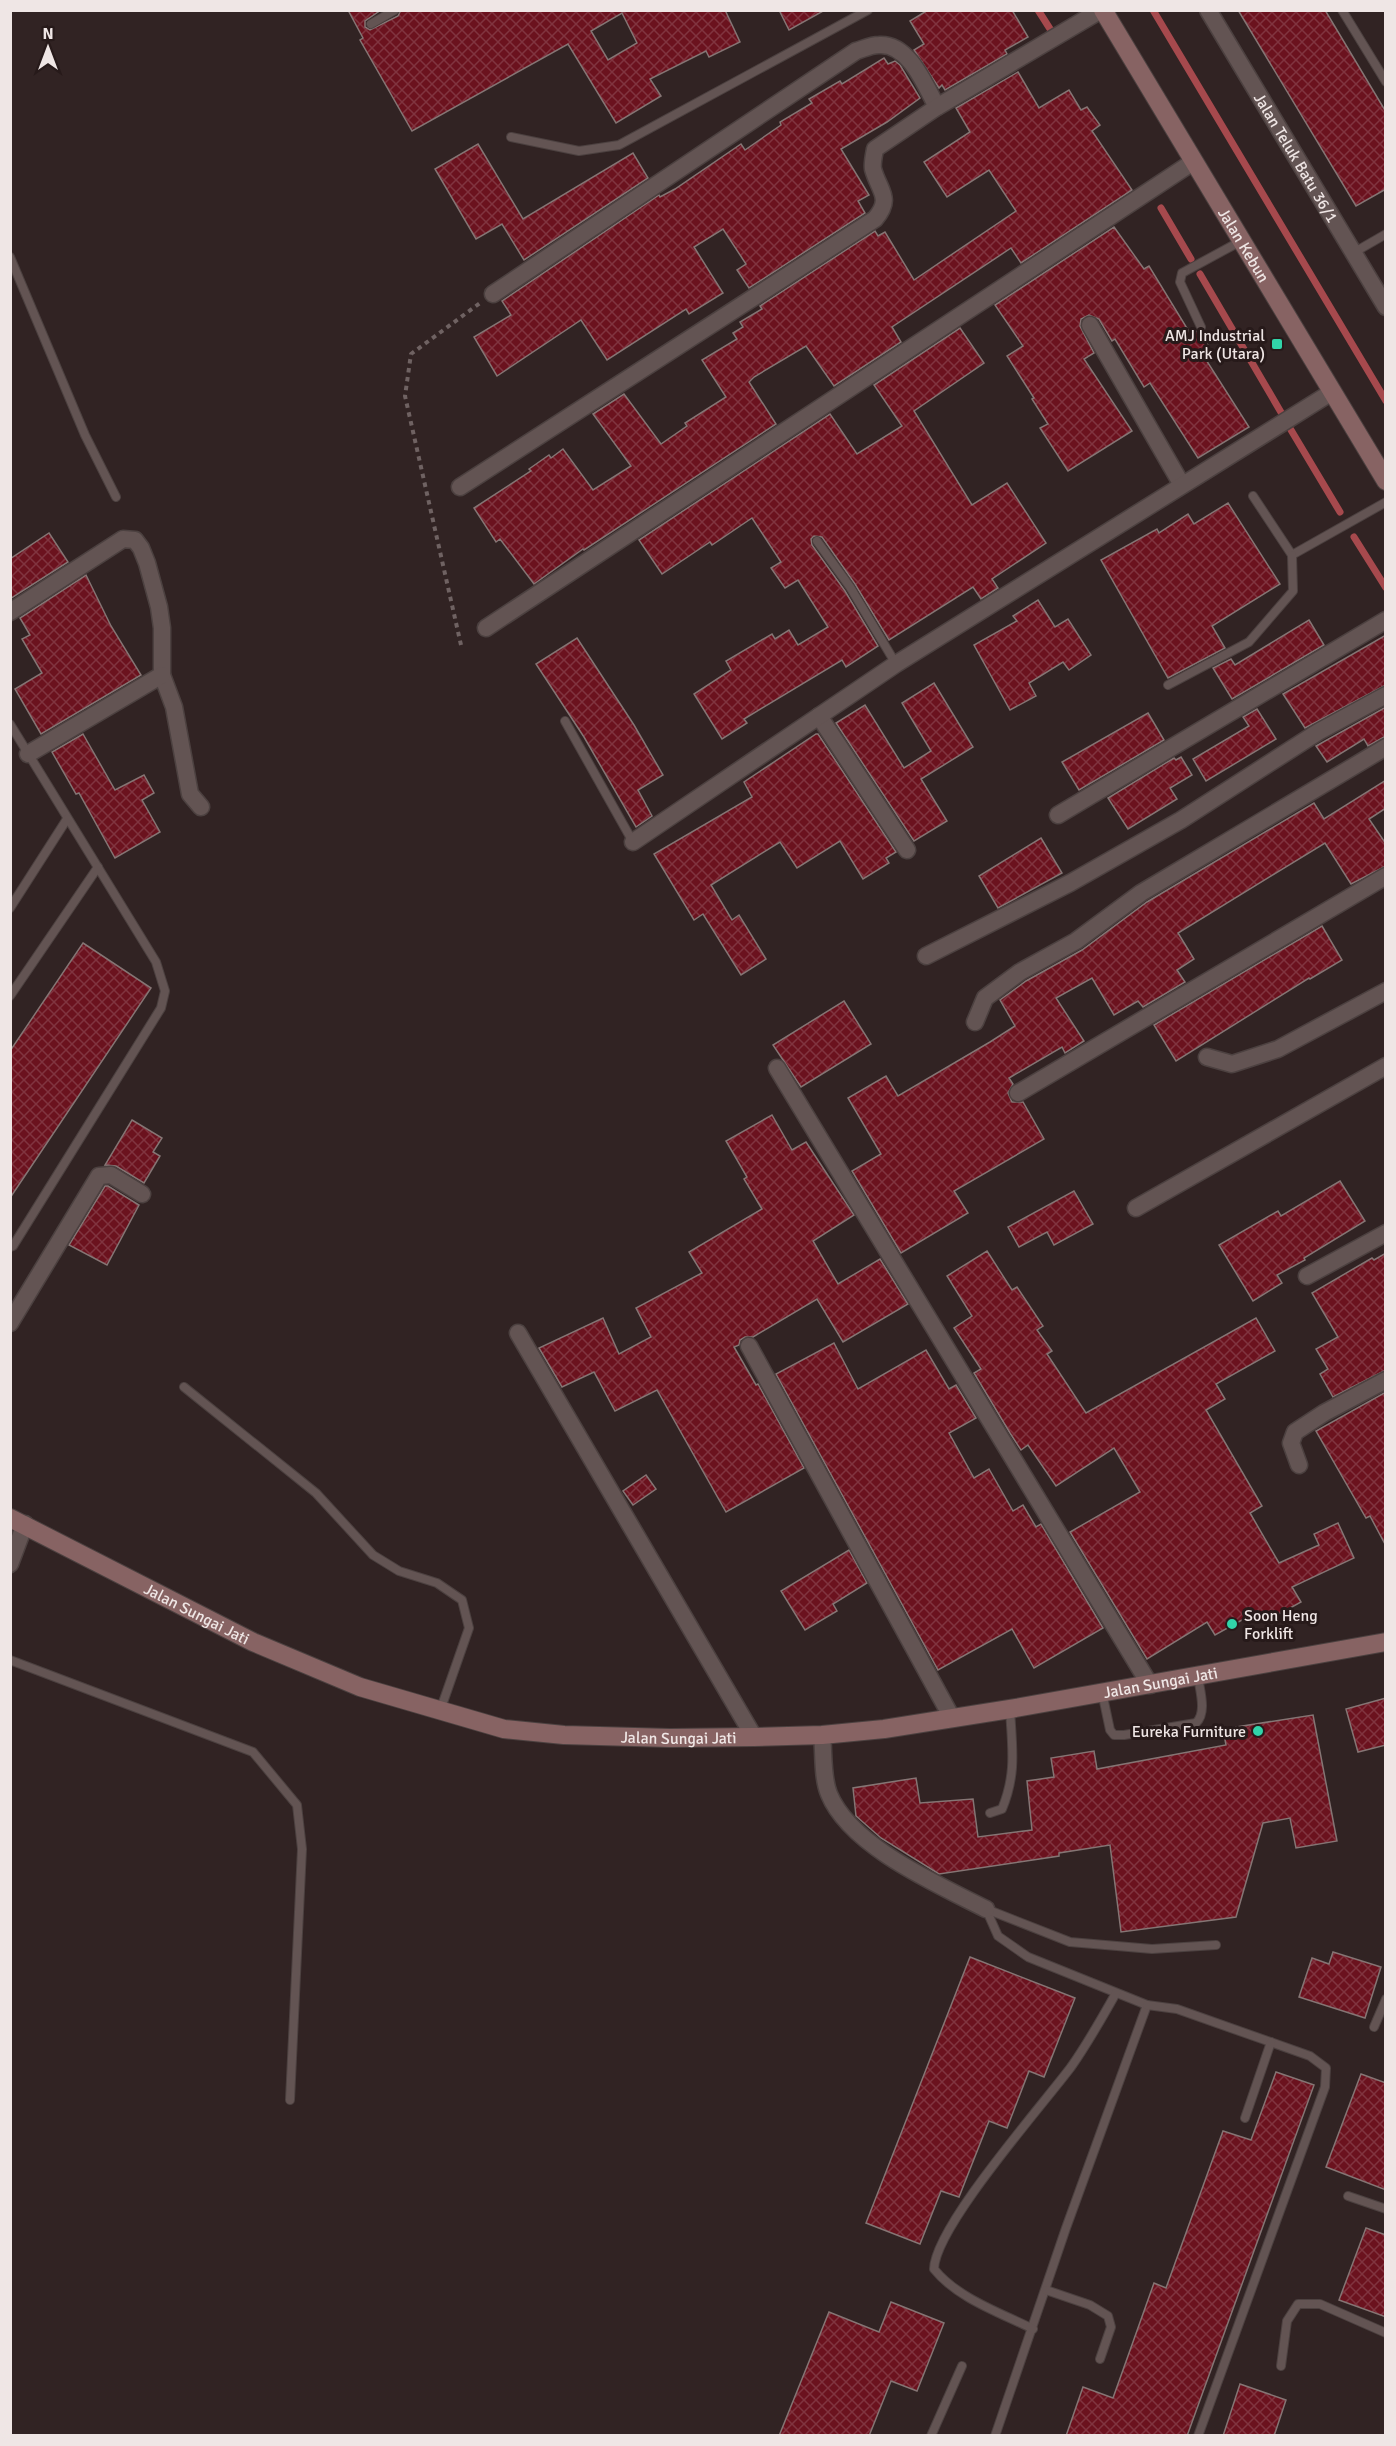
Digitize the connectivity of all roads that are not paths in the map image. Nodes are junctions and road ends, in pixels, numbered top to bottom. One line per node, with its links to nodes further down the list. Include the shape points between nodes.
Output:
1 (395, 10): 6 (lane)
2 (868, 10): 9 (lane, via 619,145 579,151)
3 (1102, 10): 8 (street); 10 (main road, Jalan Kebun)
4 (1208, 10): 13 (street, Jalan Teluk Batu 36/1)
5 (1341, 10): 7 (lane)
6 (371, 24)
7 (1386, 82)
8 (937, 107): 15 (street, via 918,72 900,50 880,44 856,51); 22 (street, via 875,149 872,166 884,197 884,209 875,219)
9 (512, 137)
10 (1193, 162): 12 (main road, Jalan Kebun); 30 (street)
11 (1386, 234): 13 (lane)
12 (1240, 241): 18 (lane, via 1182,273 1180,282); 19 (main road, Jalan Kebun)
13 (1353, 253): 16 (street, Jalan Teluk Batu 36/1)
14 (10, 257): 24 (lane, via 85,435)
15 (493, 294)
16 (1386, 307)
17 (1090, 326): 21 (street)
18 (1201, 327)
19 (1332, 392): 20 (main road, Jalan Kebun); 21 (street)
20 (1386, 481)
21 (1182, 485): 31 (street)
22 (460, 488)
23 (1253, 496): 27 (lane)
24 (116, 497)
25 (1386, 502): 27 (lane)
26 (817, 542): 31 (lane, via 850,587)
27 (1292, 555): 33 (lane, via 1293,591 1249,642)
28 (10, 612): 32 (street, via 123,539 135,540 147,563 159,607)
29 (1386, 620): 41 (street)
30 (486, 628)
31 (896, 664): 35 (street)
32 (162, 675): 39 (street); 40 (street, via 174,707 190,794)
33 (1168, 685)
34 (1386, 694): 48 (street, via 1071,883)
35 (819, 716): 43 (street); 44 (street)
36 (565, 721): 43 (lane)
37 (10, 724): 39 (lane)
38 (1386, 747): 51 (street, via 1140,893 1076,940 1020,972 985,998)
39 (28, 754): 42 (lane)
40 (201, 807)
41 (1058, 815)
42 (67, 819): 45 (lane); 47 (lane)
43 (633, 842)
44 (907, 850)
45 (98, 867): 50 (lane); 59 (lane, via 156,962 165,991 161,1008)
46 (1386, 876): 55 (street)
47 (10, 908)
48 (926, 956)
49 (1386, 991): 52 (street, via 1278,1049 1232,1064)
50 (10, 996)
51 (975, 1022)
52 (1207, 1057)
53 (1386, 1066): 57 (street)
54 (777, 1068): 72 (street)
55 (1018, 1093)
56 (142, 1194): 61 (street, via 111,1175 99,1176)
57 (1136, 1208)
58 (1386, 1233): 60 (street)
59 (10, 1246)
60 (1307, 1276)
61 (10, 1323)
62 (518, 1333): 78 (street)
63 (749, 1346): 76 (street)
64 (1386, 1380): 66 (street, via 1295,1432 1291,1443)
65 (184, 1387): 75 (lane, via 316,1493 373,1555 399,1570 437,1583 462,1600 469,1628)
66 (1299, 1465)
67 (18, 1521): 68 (street); 75 (main road, Jalan Sungai Jati, via 253,1642 360,1687)
68 (10, 1564)
69 (1386, 1642): 71 (main road, Jalan Sungai Jati)
70 (10, 1660): 87 (lane, via 253,1752 297,1805 302,1849)
71 (1198, 1677): 72 (main road, Jalan Sungai Jati); 73 (lane, via 1202,1712 1196,1723 1124,1735 1114,1735 1110,1730)
72 (1150, 1685): 73 (main road, Jalan Sungai Jati)
73 (1102, 1692): 74 (main road, Jalan Sungai Jati)
74 (1010, 1709): 76 (main road, Jalan Sungai Jati); 79 (lane, via 1011,1788 1002,1809)
75 (440, 1712): 78 (main road, Jalan Sungai Jati, via 504,1729 564,1735)
76 (952, 1718): 77 (main road, Jalan Sungai Jati)
77 (822, 1735): 78 (main road, Jalan Sungai Jati); 80 (street, via 828,1792 840,1816 864,1838 926,1879)
78 (754, 1737)
79 (990, 1813)
80 (986, 1909): 81 (lane, via 1071,1942 1152,1949); 82 (lane, via 998,1936 1028,1958)
81 (1216, 1945)
82 (1116, 1993): 84 (lane); 92 (lane, via 1072,2066 955,2220 934,2258 934,2270 942,2280)
83 (1386, 1999): 85 (lane)
84 (1147, 2005): 86 (lane, via 1177,2009); 91 (lane)
85 (1374, 2027)
86 (1270, 2042): 88 (lane); 99 (lane, via 1310,2056 1326,2068 1325,2087)
87 (290, 2100)
88 (1245, 2118)
89 (1348, 2196): 90 (lane)
90 (1386, 2209)
91 (1046, 2290): 92 (lane); 94 (lane, via 1090,2305 1108,2316 1111,2327)
92 (1033, 2329): 98 (lane)
93 (1386, 2333): 96 (lane, via 1320,2304 1298,2304 1287,2321)
94 (1101, 2359)
95 (962, 2366): 97 (lane)
96 (1281, 2366)
97 (931, 2436)
98 (995, 2436)
99 (1198, 2436)

